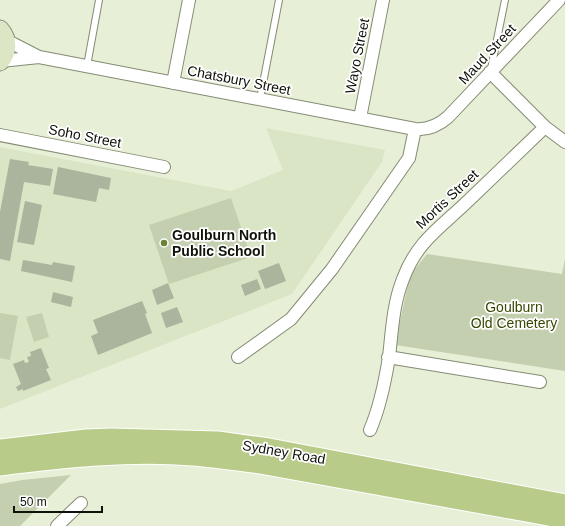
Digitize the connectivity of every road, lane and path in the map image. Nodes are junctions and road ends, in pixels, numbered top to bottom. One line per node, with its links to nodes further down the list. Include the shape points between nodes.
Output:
1 (99, 0): 10 (lane)
2 (189, 0): 12 (street)
3 (279, 0): 13 (lane)
4 (383, 0): 14 (street, Wayo Street)
5 (504, 0): 11 (lane)
6 (559, 0): 11 (street, Maud Street)
7 (3, 34): 8 (street, Chatsbury Street); 9 (main road, via 7,47)
8 (39, 57): 9 (street, Chatsbury Street); 10 (street, Chatsbury Street)
9 (0, 62)
10 (87, 66): 12 (street, Chatsbury Street)
11 (490, 72): 15 (street, Maud Street, via 448,117); 16 (street)
12 (173, 82): 13 (street, Chatsbury Street)
13 (260, 99): 14 (street, Chatsbury Street)
14 (360, 118): 17 (street, Chatsbury Street)
15 (434, 127): 17 (street, Chatsbury Street)
16 (545, 127): 19 (street); 22 (street, Mortis Street, via 438,227 414,256 398,294)
17 (415, 128): 21 (street, via 409,158 332,269 291,319)
18 (0, 135): 20 (street, Soho Street)
19 (565, 142)
20 (164, 167)
21 (238, 357)
22 (388, 358): 23 (street); 24 (street, Mortis Street, via 377,413)
23 (540, 382)
24 (370, 430)
25 (0, 449): 26 (main road, Sydney Road, via 111,438 218,441)
26 (258, 455): 27 (main road, Sydney Road, via 145,455); 29 (main road, Sydney Road); 30 (main road, Sydney Road)
27 (0, 466)
28 (81, 503): 31 (street)
29 (565, 504)
30 (565, 519)
31 (57, 526)

